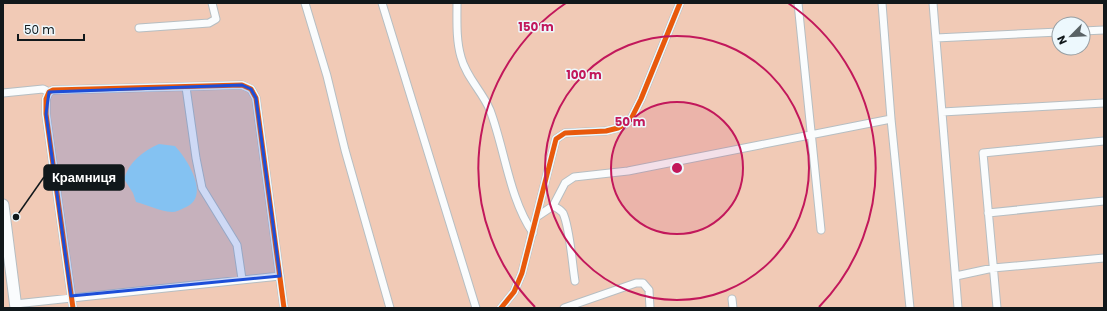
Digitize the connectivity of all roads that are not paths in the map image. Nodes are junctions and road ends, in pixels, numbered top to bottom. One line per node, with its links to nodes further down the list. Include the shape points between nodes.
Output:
1 (212, 3): 9 (street, via 216,19 210,23)
2 (305, 3): 41 (street)
3 (382, 3): 42 (street)
4 (457, 3): 28 (street, via 457,35 461,60 490,111 515,193 526,223)
5 (680, 3): 26 (street, via 631,119 618,128 565,133 556,139)
6 (798, 3): 20 (street)
7 (882, 3): 19 (street)
8 (933, 3): 13 (street)
9 (139, 28)
10 (1104, 30): 11 (street)
11 (1091, 31)
12 (1051, 32): 13 (street)
13 (936, 38): 18 (street)
14 (186, 86): 15 (street); 32 (street, via 242,85 248,86 254,93); 34 (street, via 202,188 237,245)
15 (49, 92): 16 (street, via 43,89); 36 (street, via 46,99 46,114)
16 (3, 93)
17 (1104, 103): 18 (street)
18 (942, 112): 33 (street)
19 (891, 119): 20 (street); 47 (street)
20 (812, 135): 24 (street, via 628,171 574,178 565,183); 27 (street)
21 (1104, 141): 25 (street, via 982,153)
22 (1104, 201): 25 (street)
23 (3, 205): 31 (street)
24 (552, 206): 26 (street); 35 (street, via 562,212)
25 (988, 213): 30 (street)
26 (538, 216): 28 (street)
27 (821, 230)
28 (533, 233): 43 (street, via 514,292)
29 (1104, 258): 30 (street)
30 (993, 268): 33 (street); 49 (street)
31 (7, 272): 38 (street)
32 (280, 276): 34 (street); 40 (street)
33 (956, 276): 48 (street)
34 (242, 279): 36 (street)
35 (575, 281)
36 (72, 296): 38 (street); 39 (street)
37 (732, 300): 46 (street)
38 (15, 306)
39 (73, 308)
40 (284, 308)
41 (390, 308)
42 (476, 308)
43 (501, 308)
44 (566, 308): 45 (street, via 636,283 643,283 648,290)
45 (650, 308)
46 (733, 308)
47 (910, 308)
48 (958, 308)
49 (997, 308)

